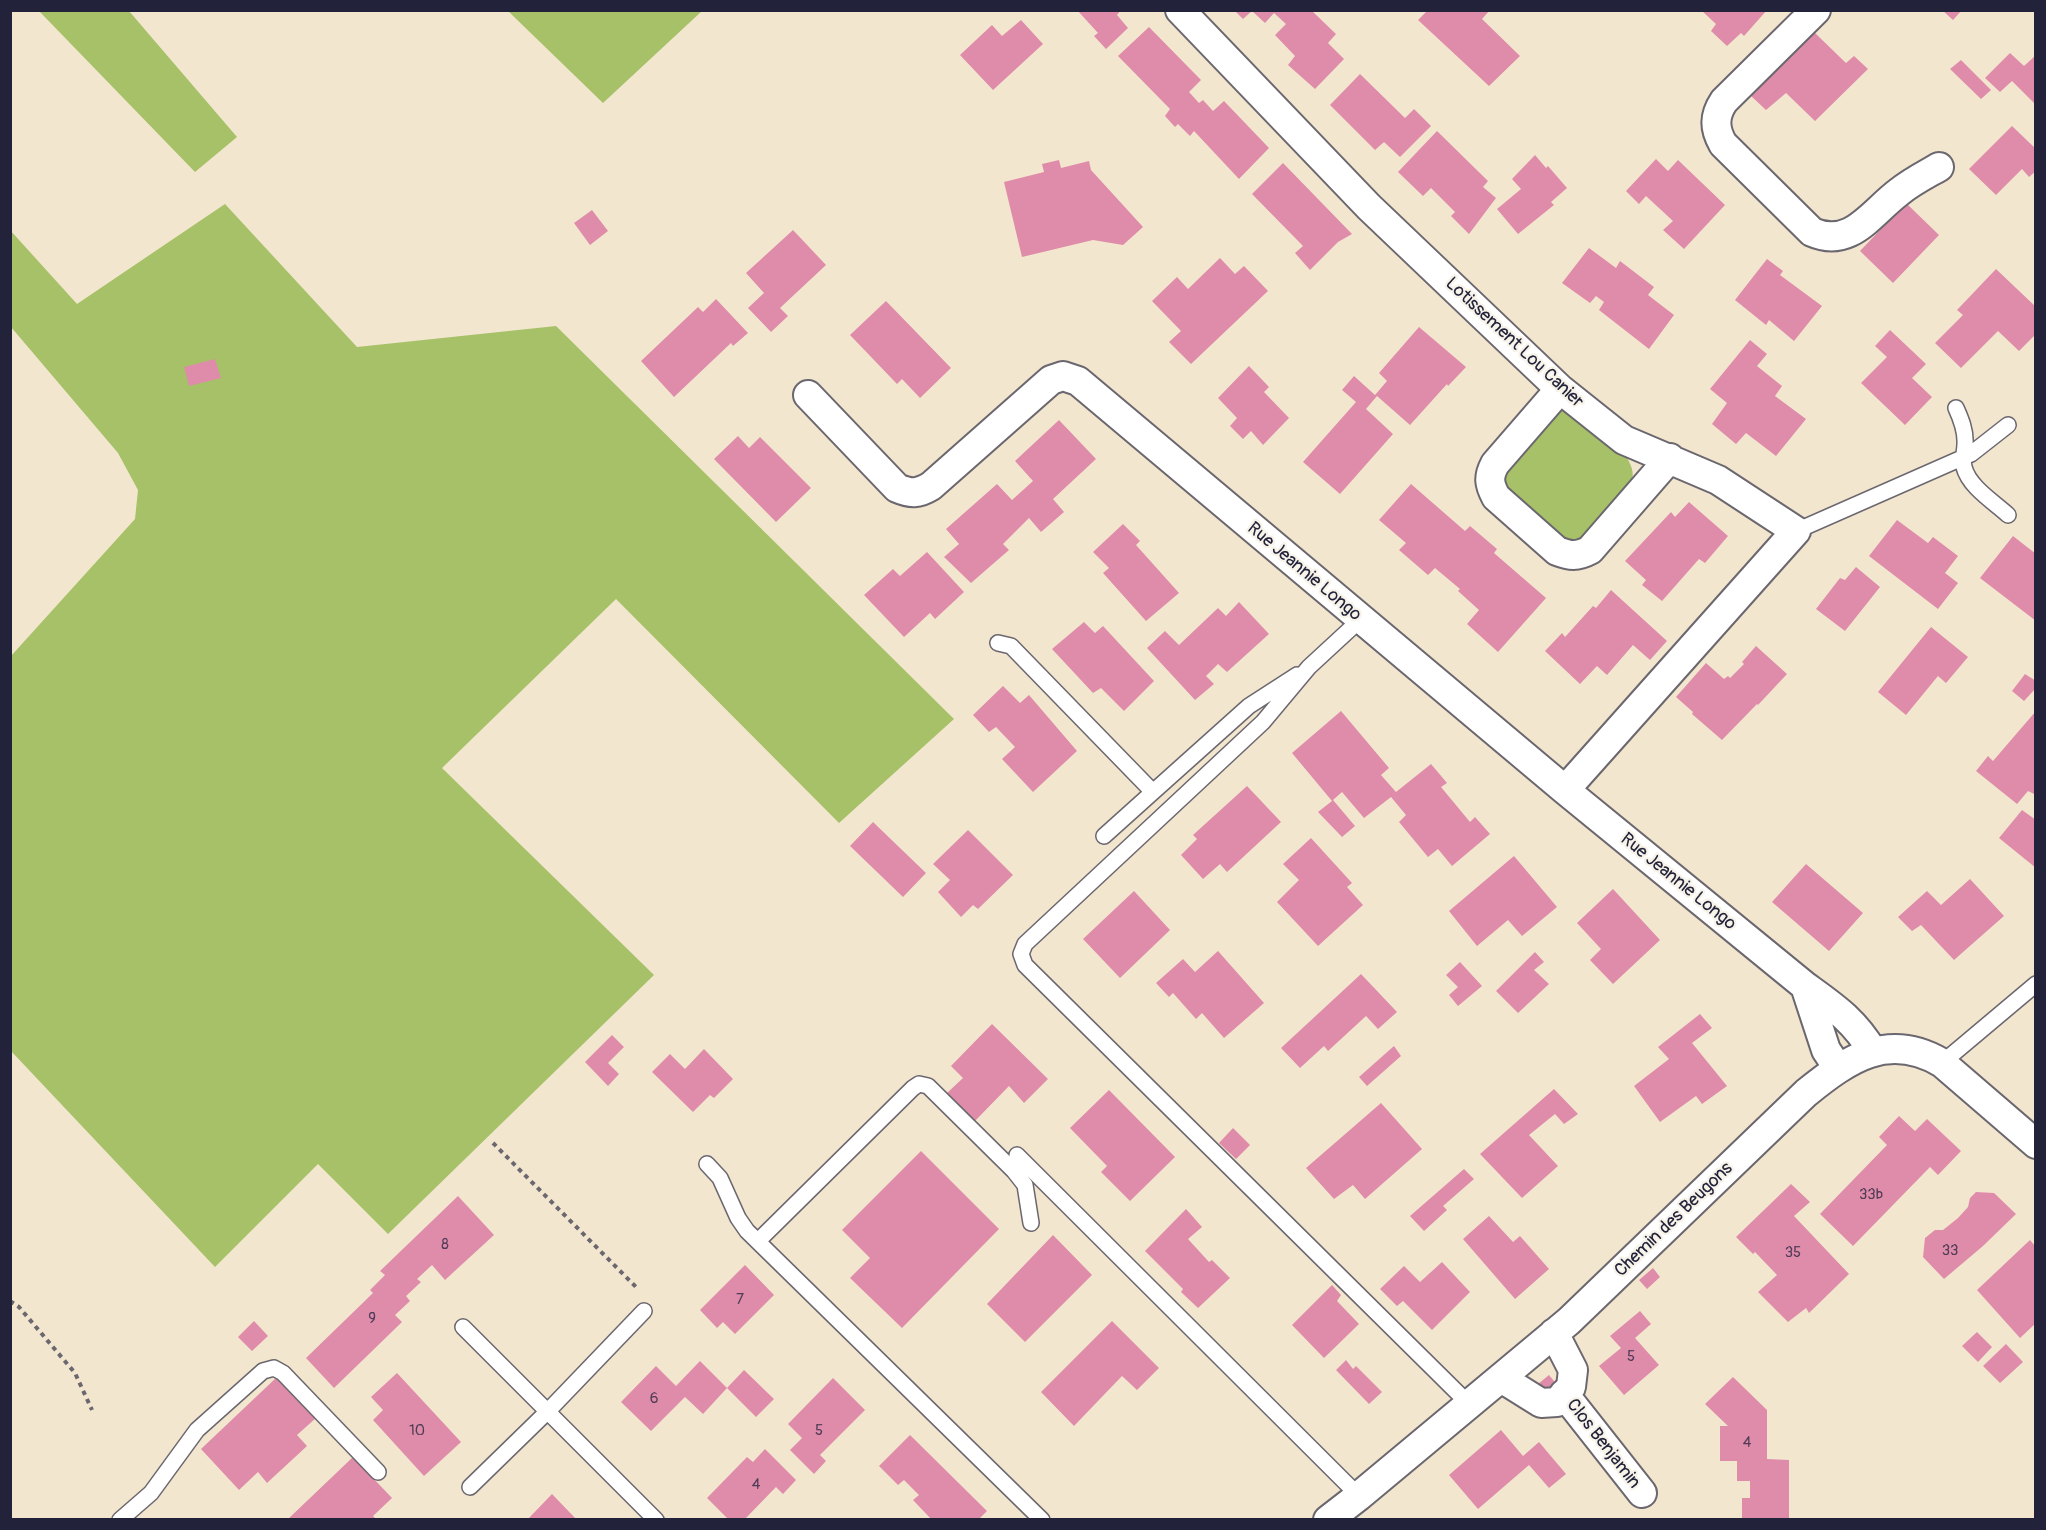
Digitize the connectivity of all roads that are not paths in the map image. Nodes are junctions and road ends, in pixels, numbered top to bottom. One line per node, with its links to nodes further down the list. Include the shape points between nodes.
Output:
1 (1180, 10): 4 (street, Lotissement Lou Canier, via 1369,207)
2 (1816, 10): 3 (street, via 1724,101 1715,123 1723,144 1812,232 1823,237 1850,234 1899,191)
3 (1939, 167)
4 (1560, 389): 8 (street, Lotissement Lou Canier, via 1624,440); 8 (street, via 1489,475 1496,497 1557,551 1579,556 1590,550)
5 (808, 395): 12 (street, Rue Jeannie Longo, via 897,488 920,493 1051,380 1063,376 1078,381)
6 (1956, 408): 9 (lane, via 1966,442)
7 (2008, 425): 9 (lane)
8 (1670, 458): 11 (street, Lotissement Lou Canier, via 1718,480)
9 (1963, 458): 10 (lane, via 1970,481); 11 (lane)
10 (2008, 515)
11 (1796, 531): 15 (street)
12 (1361, 619): 14 (lane); 15 (street, Rue Jeannie Longo)
13 (1006, 641): 16 (lane)
14 (1309, 667): 16 (lane, via 1249,706); 33 (lane, via 1263,722 1025,944 1021,954 1025,965)
15 (1565, 790): 19 (street, Rue Jeannie Longo)
16 (1153, 792): 17 (lane)
17 (1104, 836)
18 (2036, 984): 21 (lane)
19 (1806, 986): 20 (street, Rue Jeannie Longo, via 1862,1032); 22 (street, via 1826,1050)
20 (1873, 1052): 21 (street, Chemin des Beugons, via 1910,1049); 22 (street, Chemin des Beugons)
21 (1941, 1063): 23 (street, Chemin des Beugons)
22 (1838, 1068): 30 (street, Chemin des Beugons, via 1806,1093)
23 (2036, 1144)
24 (1017, 1155): 38 (lane)
25 (707, 1164): 27 (lane, via 726,1187 738,1218)
26 (1031, 1222): 27 (lane, via 1025,1185 1014,1171 928,1086 919,1084)
27 (758, 1241): 41 (lane)
28 (644, 1311): 34 (lane)
29 (462, 1327): 34 (lane)
30 (1554, 1333): 31 (street, Chemin des Beugons); 32 (street, via 1573,1370 1571,1387)
31 (1501, 1378): 32 (street, via 1541,1403 1557,1402); 33 (street, Chemin des Beugons)
32 (1564, 1394): 37 (street, Clos Benjamin)
33 (1469, 1404): 38 (street, Chemin des Beugons)
34 (548, 1411): 36 (lane); 40 (lane)
35 (378, 1472): 39 (lane, via 274,1368 263,1371 197,1430 151,1493)
36 (471, 1487)
37 (1642, 1493)
38 (1359, 1496): 42 (street, Chemin des Beugons)
39 (120, 1520)
40 (656, 1520)
41 (1042, 1520)
42 (1328, 1520)

